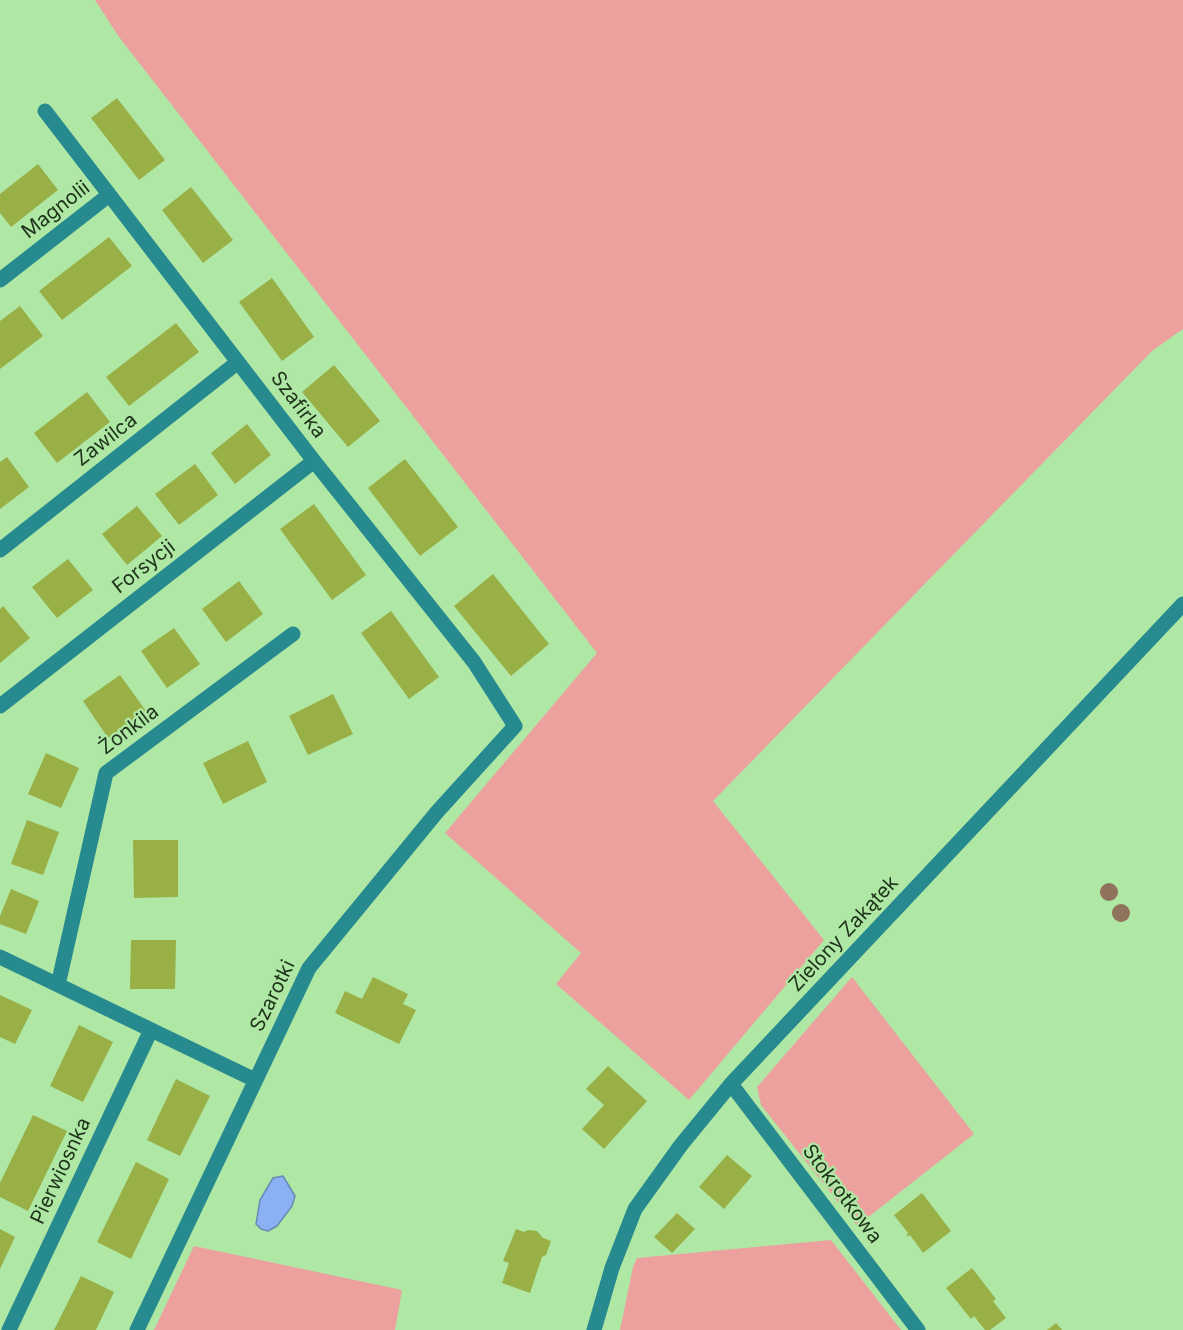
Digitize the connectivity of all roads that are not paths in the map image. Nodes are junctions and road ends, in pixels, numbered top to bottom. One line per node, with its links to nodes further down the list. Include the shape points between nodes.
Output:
1 (45, 111): 2 (street, Szafirka)
2 (110, 195): 3 (street, Magnolii); 4 (street, Szafirka)
3 (0, 280)
4 (238, 362): 5 (street, Szafirka); 6 (street, Zawilca)
5 (314, 460): 9 (street, Forsycji); 10 (street, Szafirka, via 474,662)
6 (0, 550)
7 (1183, 604): 15 (street, Zielony Zakątek)
8 (293, 634): 12 (street, Żonkila, via 106,773)
9 (0, 706)
10 (515, 726): 14 (street, Szarotki, via 437,812 309,968)
11 (0, 957): 12 (street)
12 (58, 985): 13 (street)
13 (151, 1030): 14 (street); 16 (street, Pierwiosnka)
14 (255, 1080): 17 (street, Szarotki)
15 (732, 1084): 18 (street, Zielony Zakątek, via 635,1209); 19 (street, Stokrotkowa)
16 (9, 1330)
17 (137, 1330)
18 (594, 1330)
19 (918, 1330)

